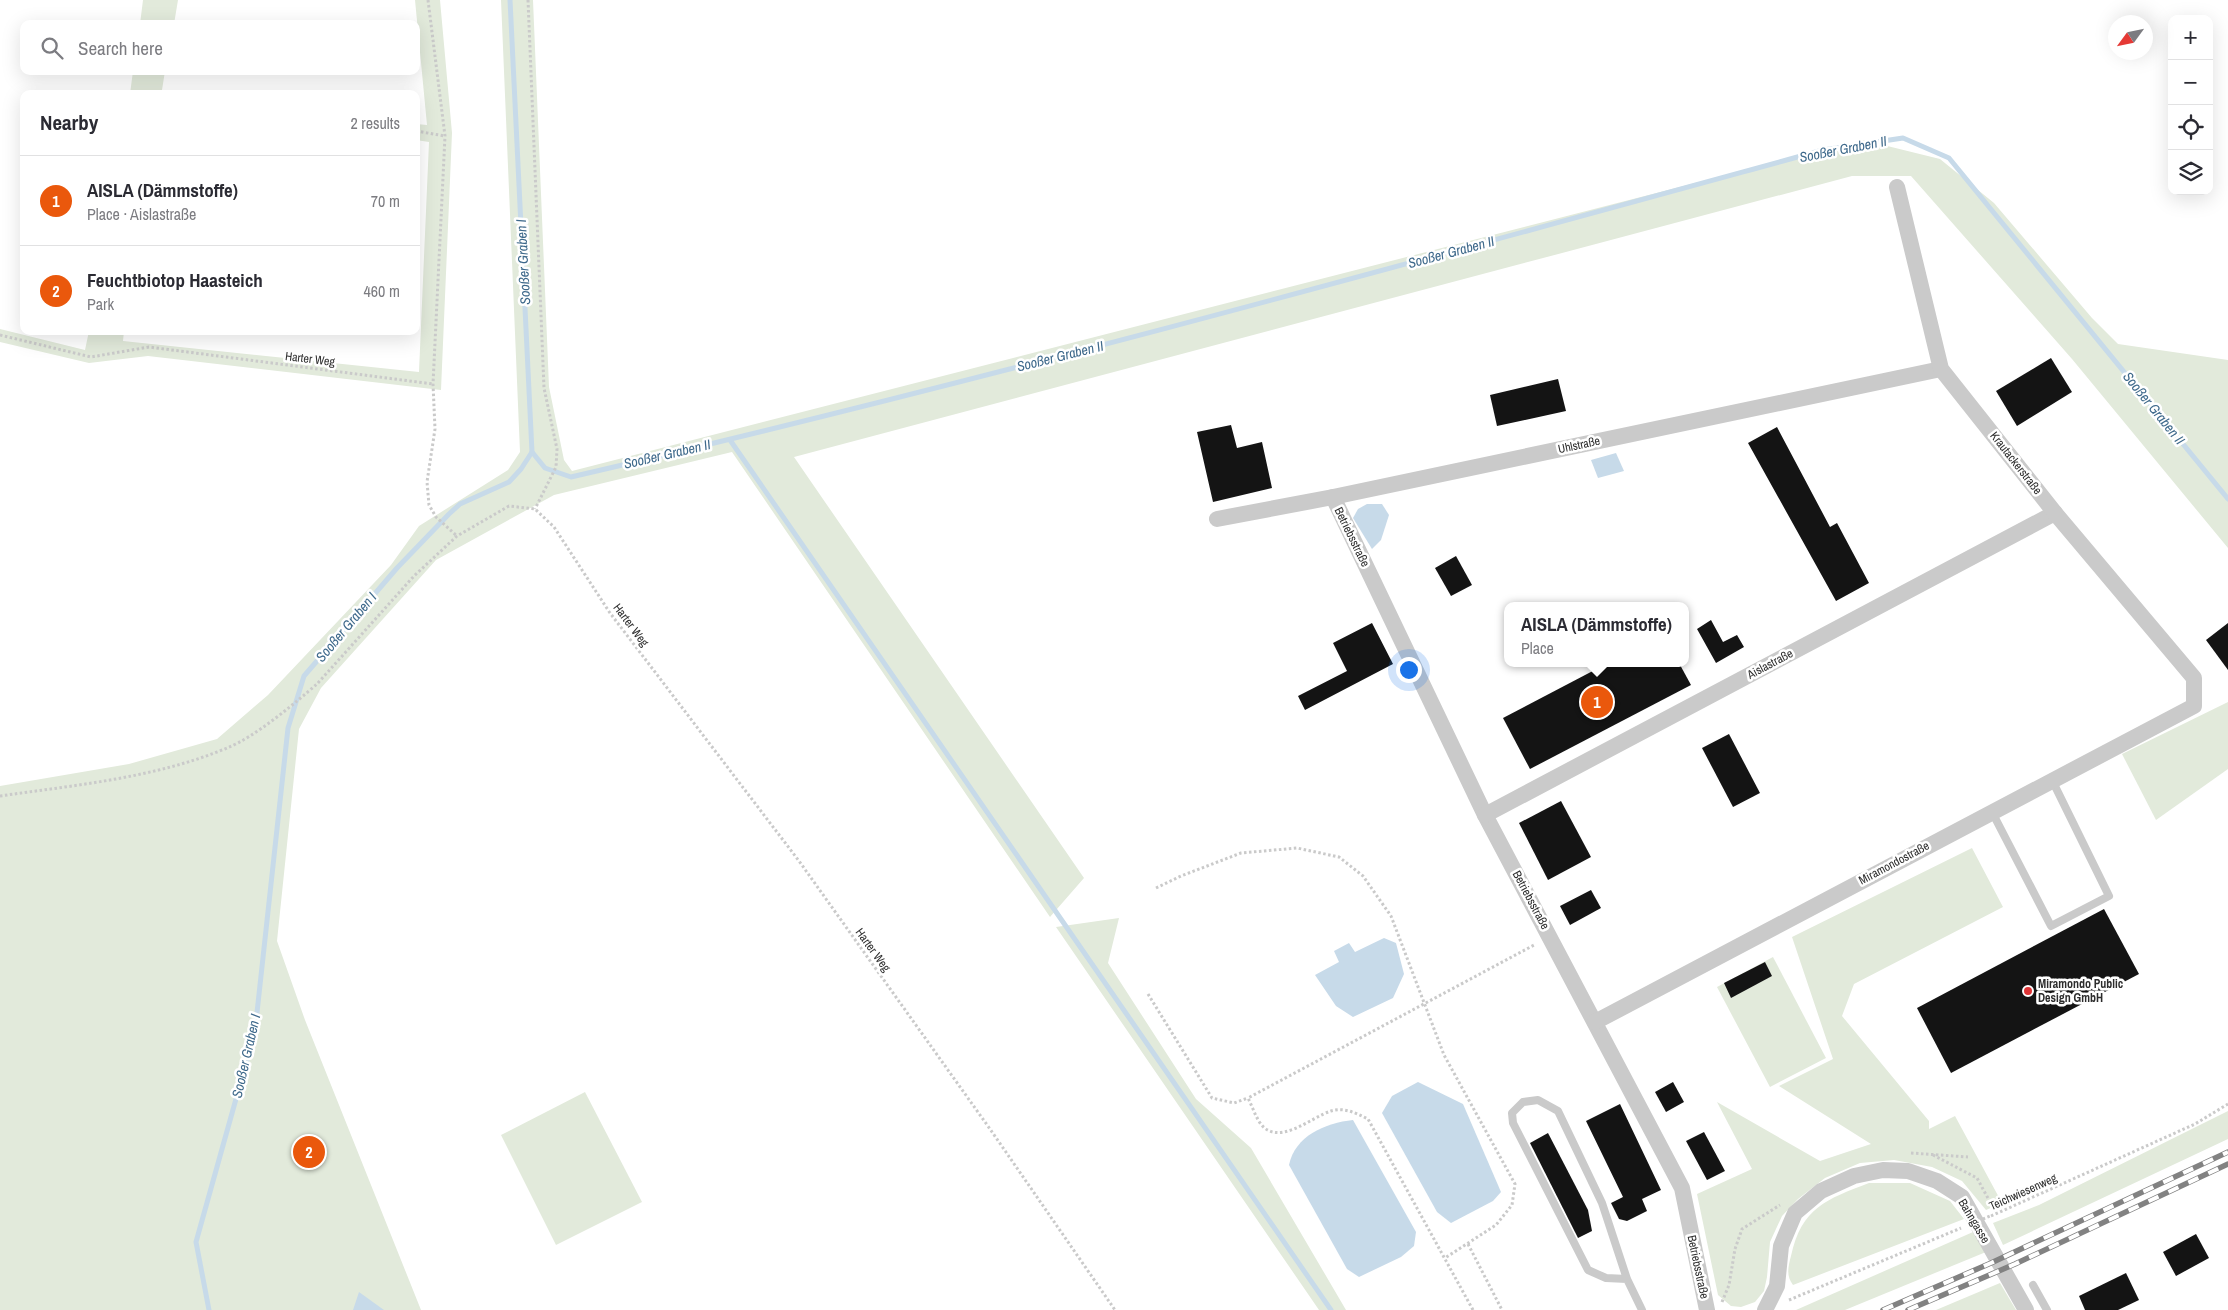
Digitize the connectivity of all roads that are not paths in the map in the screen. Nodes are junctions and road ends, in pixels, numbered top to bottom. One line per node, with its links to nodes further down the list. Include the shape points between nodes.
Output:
1 (1897, 187): 2 (street, Krautackerstraße)
2 (1941, 369): 3 (street, Uhlstraße); 4 (street, Krautackerstraße)
3 (1333, 497): 5 (street, Uhlstraße); 9 (street, Betriebsstraße)
4 (2055, 513): 6 (street, Krautackerstraße, via 2194,678); 9 (street, Aislastraße)
5 (1217, 519)
6 (2194, 706): 7 (street, Miramondostraße)
7 (2052, 780): 8 (street, Miramondostraße); 8 (lane, via 2110,896 2051,926)
8 (1992, 812): 10 (street, Miramondostraße)
9 (1486, 815): 10 (street, Betriebsstraße)
10 (1595, 1022): 14 (street, Betriebsstraße, via 1682,1188)
11 (1627, 1279): 11 (lane, via 1606,1278 1588,1270 1512,1123 1512,1113 1523,1102 1538,1100 1558,1111 1602,1203); 13 (lane)
12 (2033, 1285): 17 (lane)
13 (1642, 1310)
14 (1707, 1310)
15 (1766, 1310): 16 (street, Bahngasse, via 1777,1286 1781,1246 1796,1213 1822,1191 1854,1176 1883,1170 1908,1171 1937,1181 1962,1197)
16 (2026, 1310)
17 (2047, 1310)

